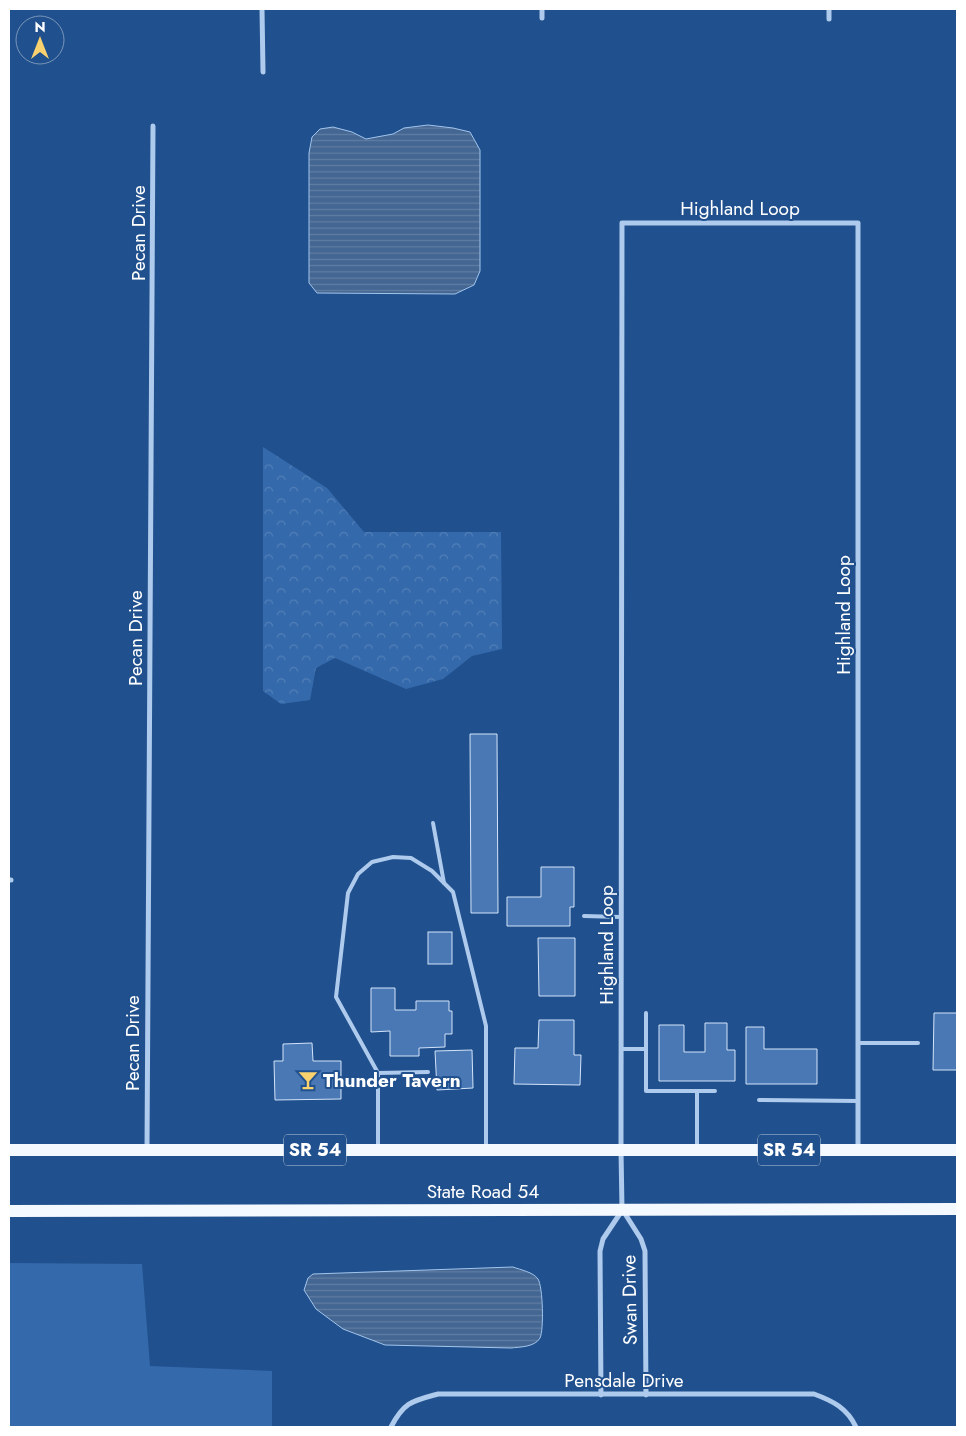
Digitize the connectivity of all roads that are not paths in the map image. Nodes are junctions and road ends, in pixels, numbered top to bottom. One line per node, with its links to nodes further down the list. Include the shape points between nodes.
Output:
1 (262, 9): 6 (street)
2 (542, 9): 4 (street)
3 (829, 9): 5 (street)
4 (542, 18)
5 (829, 19)
6 (263, 72)
7 (153, 126): 24 (street, Pecan Drive)
8 (433, 823): 9 (lane)
9 (444, 883): 17 (lane, via 411,858 393,857 372,862 358,874 348,893 336,997); 26 (lane, via 453,892 486,1026)
10 (584, 916): 11 (lane)
11 (621, 917): 13 (street, Highland Loop, via 622,223 858,223); 15 (street, Highland Loop)
12 (646, 1013): 16 (lane)
13 (858, 1043): 14 (lane); 22 (street, Highland Loop)
14 (918, 1043)
15 (621, 1049): 16 (lane); 27 (street, Highland Loop)
16 (646, 1049): 19 (lane, via 646,1090)
17 (378, 1072): 18 (lane); 25 (lane)
18 (428, 1072)
19 (697, 1091): 20 (lane); 28 (lane)
20 (715, 1091)
21 (759, 1100): 22 (lane)
22 (858, 1101): 29 (street, Highland Loop)
23 (9, 1150): 24 (main road, SR 54)
24 (147, 1150): 25 (main road, SR 54)
25 (378, 1150): 26 (main road, SR 54)
26 (486, 1150): 27 (main road, SR 54)
27 (621, 1150): 28 (main road, SR 54); 31 (street)
28 (697, 1150): 29 (main road, SR 54)
29 (858, 1150): 30 (main road, SR 54)
30 (957, 1150)
31 (622, 1209): 32 (main road, State Road 54); 33 (main road, State Road 54); 34 (street, Swan Drive, via 603,1239 600,1251); 35 (street, Swan Drive, via 645,1251)
32 (957, 1210)
33 (9, 1211)
34 (601, 1395): 35 (street, Pensdale Drive); 36 (street, Pensdale Drive, via 438,1394 415,1401 399,1412)
35 (646, 1395): 37 (street, Pensdale Drive, via 814,1394 833,1401 848,1412)
36 (391, 1427)
37 (856, 1427)

